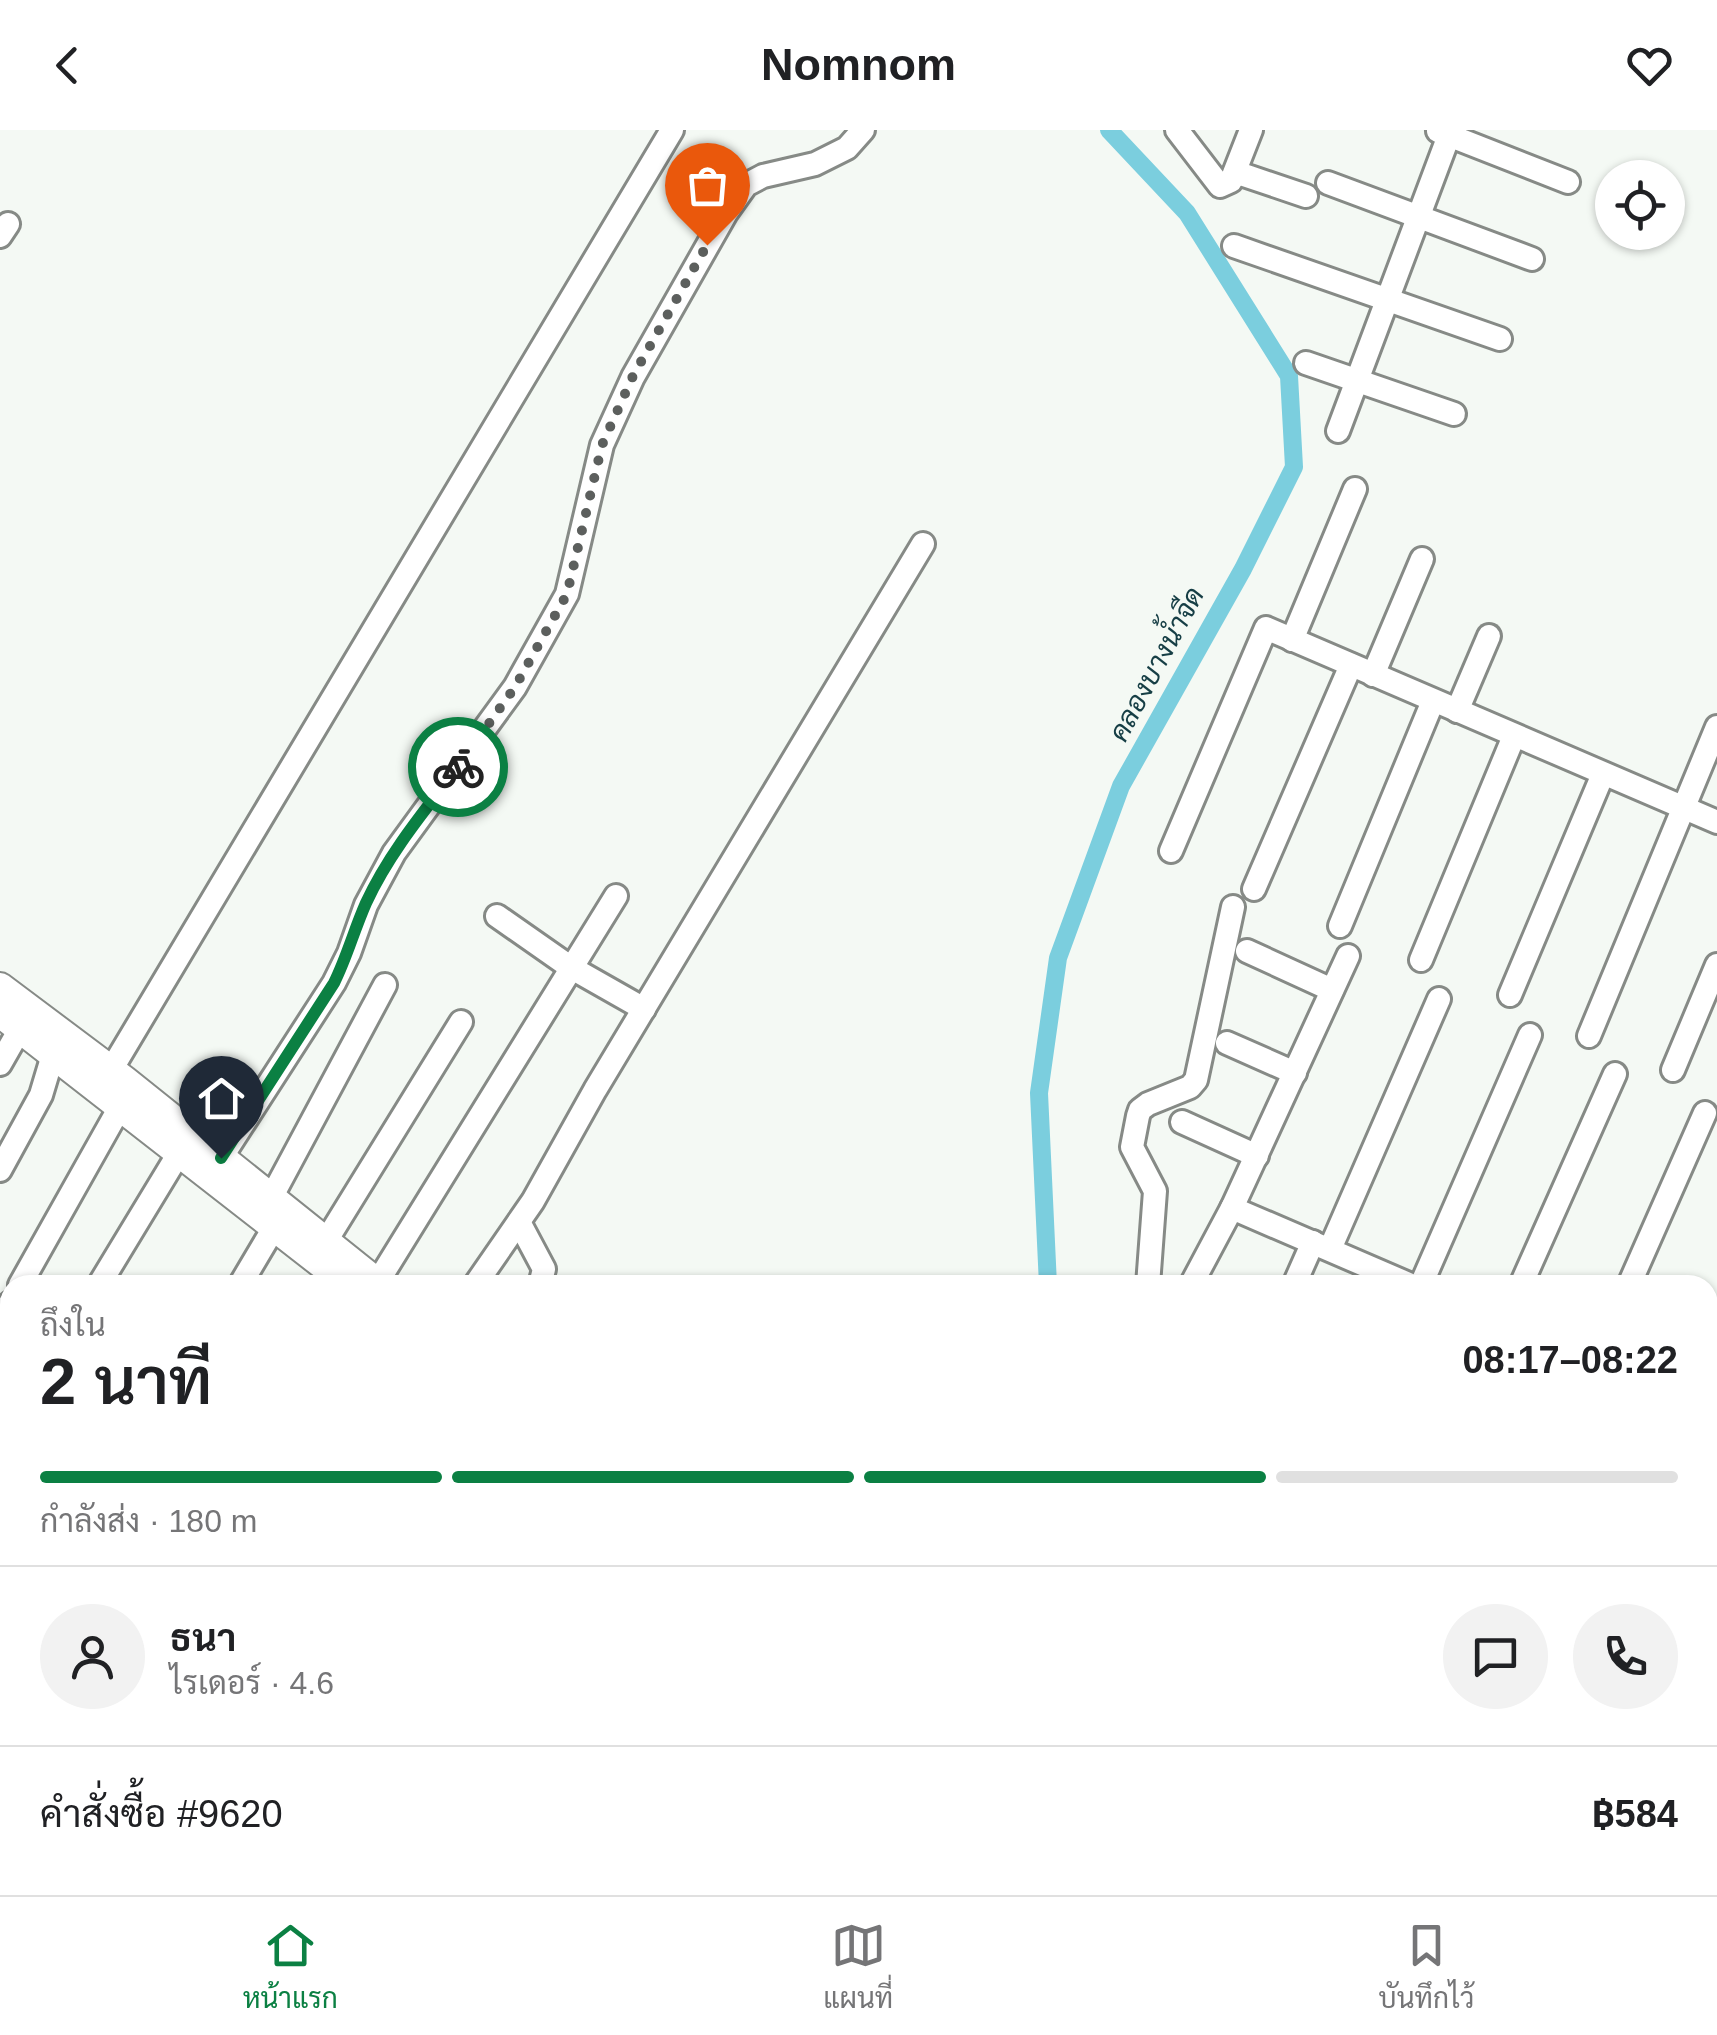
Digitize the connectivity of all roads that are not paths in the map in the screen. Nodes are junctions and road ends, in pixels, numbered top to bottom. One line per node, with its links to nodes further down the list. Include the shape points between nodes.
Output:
1 (672, 130): 59 (street)
2 (864, 130): 65 (street, via 847,148 815,164 746,185 726,212 633,376 602,445 567,594 515,687 394,853 334,983)
3 (1176, 130): 6 (street, via 1220,186)
4 (1251, 130): 6 (street)
5 (1445, 132): 7 (street); 10 (street)
6 (1235, 172): 9 (street)
7 (1568, 182)
8 (1328, 183): 10 (street)
9 (1306, 196)
10 (1418, 216): 12 (street); 13 (street)
11 (1234, 246): 13 (street)
12 (1532, 259)
13 (1387, 300): 14 (street); 16 (street)
14 (1500, 339)
15 (1306, 364): 16 (street)
16 (1356, 381): 17 (street); 18 (street)
17 (1454, 414)
18 (1338, 430)
19 (1354, 489): 23 (street)
20 (922, 544): 48 (street)
21 (1422, 560): 24 (street)
22 (1489, 636): 26 (street)
23 (1292, 640): 24 (street); 32 (street, via 1266,628)
24 (1362, 670): 25 (street); 33 (street)
25 (1433, 701): 26 (street); 37 (street)
26 (1456, 711): 28 (street)
27 (1717, 726): 30 (street)
28 (1514, 736): 29 (street); 40 (street)
29 (1602, 774): 30 (street); 46 (street)
30 (1682, 809): 31 (street); 52 (street)
31 (1717, 822)
32 (1171, 851)
33 (1254, 888)
34 (616, 896): 42 (street)
35 (1233, 906): 80 (street, via 1196,1080 1138,1116 1132,1147 1156,1191)
36 (498, 916): 42 (street)
37 (1340, 926)
38 (1247, 951): 45 (street)
39 (1348, 956): 45 (street)
40 (1421, 960)
41 (1717, 964): 56 (street)
42 (570, 966): 48 (street); 77 (street)
43 (385, 985): 68 (street)
44 (0, 988): 59 (main road)
45 (1332, 990): 57 (street)
46 (1510, 995)
47 (1438, 999): 71 (street)
48 (644, 1009): 69 (street)
49 (10, 1021): 54 (main road); 55 (street)
50 (461, 1022): 70 (street)
51 (1530, 1035): 84 (street)
52 (1589, 1036)
53 (1226, 1043): 57 (street)
54 (54, 1056): 59 (main road); 66 (street)
55 (0, 1064)
56 (1673, 1070)
57 (1295, 1073): 64 (street)
58 (1615, 1074): 85 (street)
59 (104, 1079): 60 (main road); 65 (main road)
60 (120, 1107): 63 (main road); 72 (street)
61 (1705, 1113): 86 (street)
62 (1182, 1122): 64 (street)
63 (180, 1153): 68 (main road); 73 (street)
64 (1258, 1156): 67 (street)
65 (221, 1158): 68 (main road)
66 (0, 1170)
67 (1232, 1208): 71 (street); 81 (street)
68 (273, 1212): 70 (main road); 74 (street); 75 (main road)
69 (518, 1222): 78 (street); 79 (street)
70 (326, 1241): 76 (main road)
71 (1321, 1245): 82 (street); 83 (street)
72 (26, 1275)
73 (105, 1275)
74 (245, 1275)
75 (357, 1275)
76 (360, 1275)
77 (375, 1275)
78 (482, 1275)
79 (542, 1275)
80 (1149, 1275)
81 (1196, 1275)
82 (1301, 1275)
83 (1387, 1275)
84 (1425, 1275)
85 (1525, 1275)
86 (1633, 1275)

